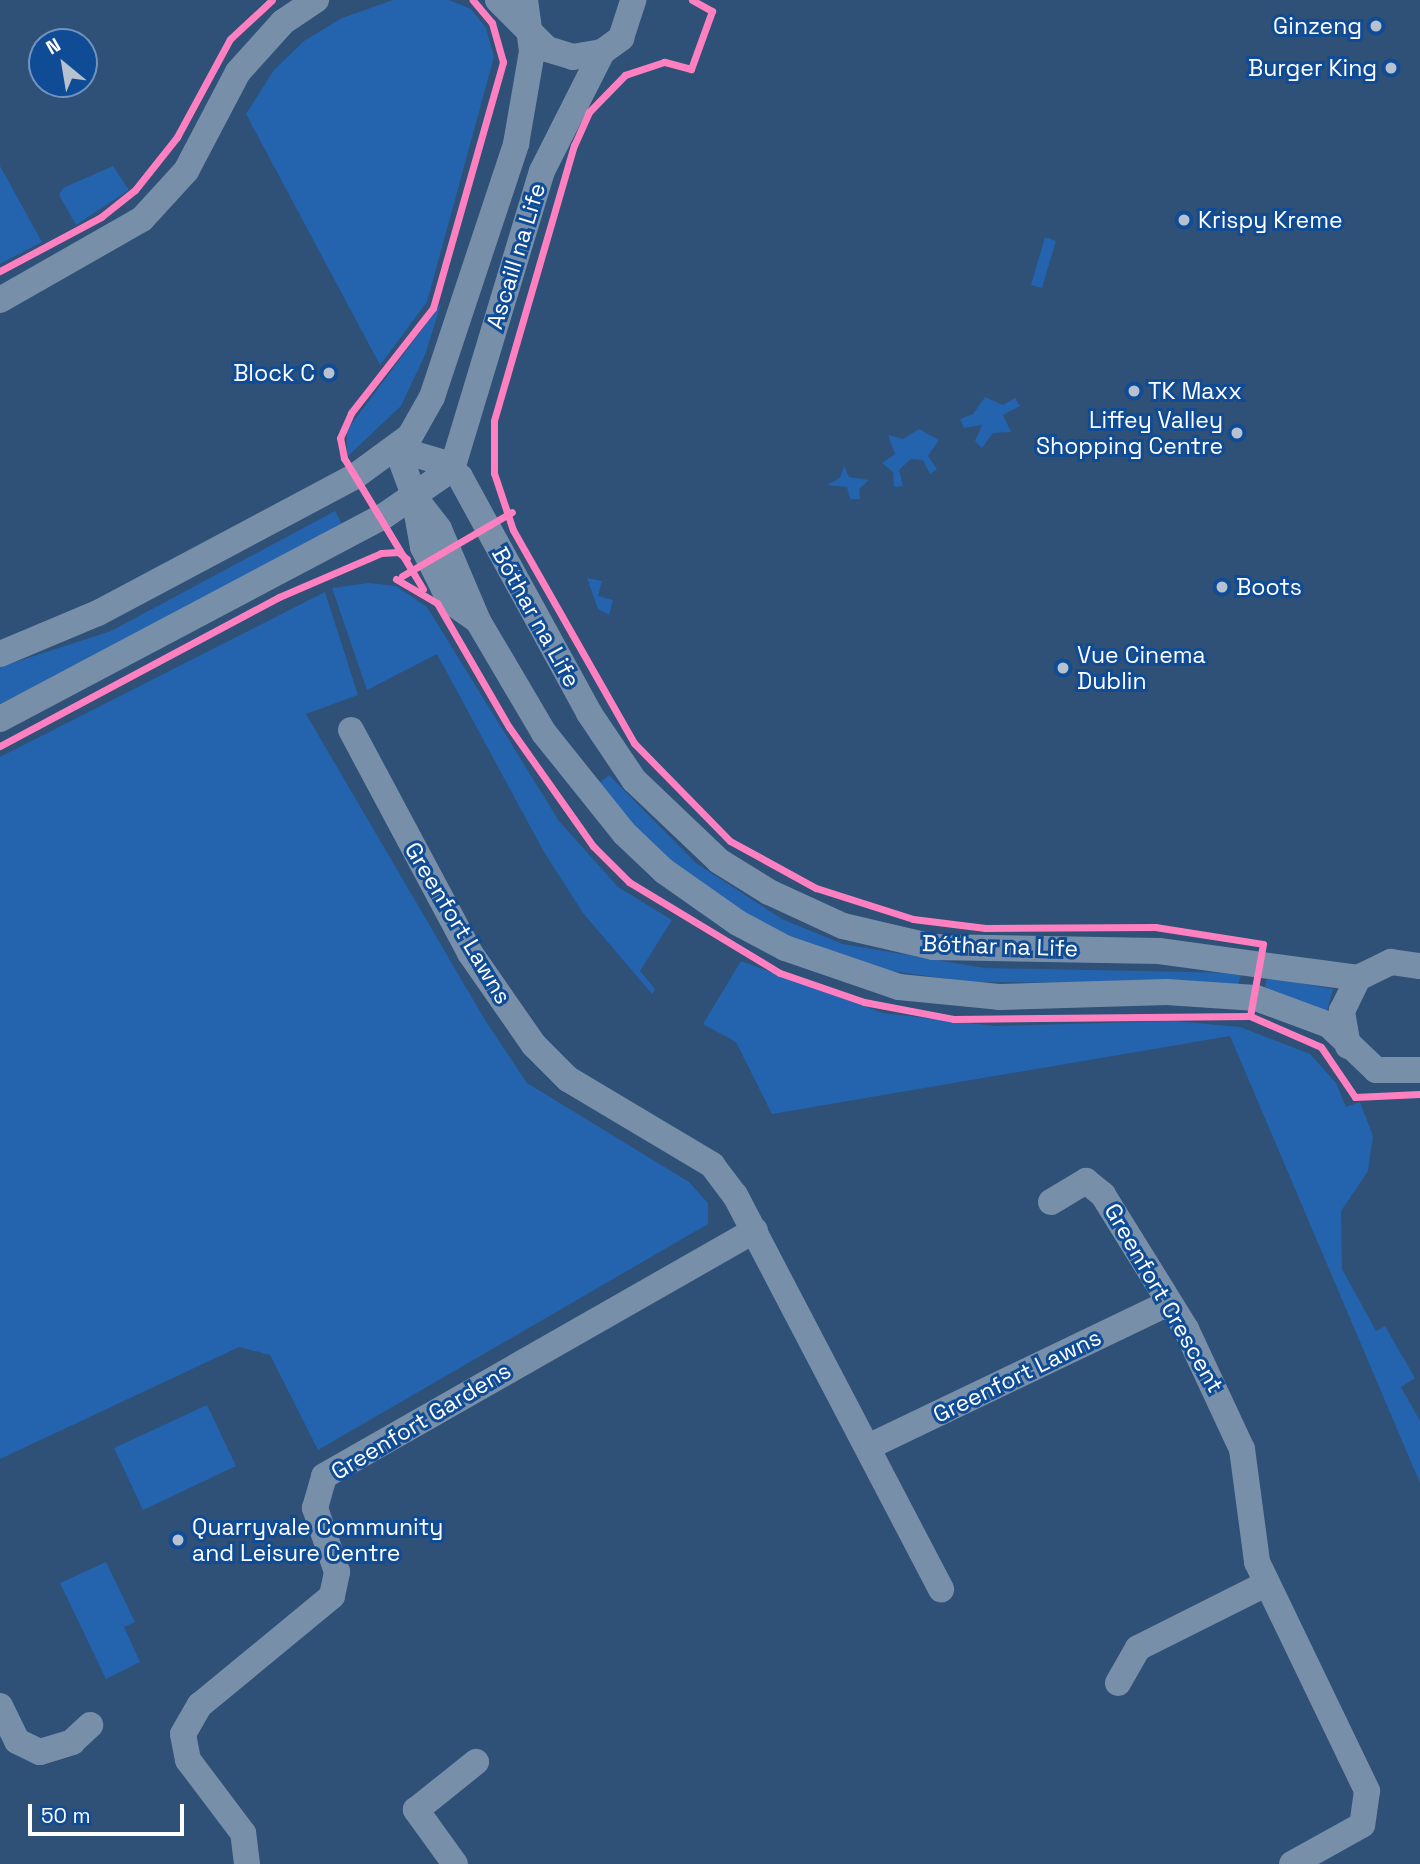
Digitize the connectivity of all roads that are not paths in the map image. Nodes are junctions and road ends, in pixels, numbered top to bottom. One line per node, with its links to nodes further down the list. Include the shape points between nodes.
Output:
1 (316, 0): 7 (street, via 254,52 186,170 142,219)
2 (498, 0): 5 (street)
3 (525, 0): 5 (street, Ascaill na Life)
4 (633, 0): 6 (street, Ascaill na Life, via 621,38)
5 (530, 28): 6 (street, via 547,49 562,54); 8 (street, Ascaill na Life, via 530,82 521,118 495,150 486,184 492,205 432,397)
6 (602, 52): 9 (street, Ascaill na Life, via 542,171)
7 (0, 300)
8 (397, 449): 9 (street); 10 (street, Bóthar na Life); 11 (street, via 98,613)
9 (452, 469): 10 (street); 15 (street, Bóthar na Life, via 634,780 709,854 769,892 843,926 933,947 1159,951)
10 (415, 498): 12 (street); 16 (street, Bóthar na Life, via 467,582 478,621 528,710 624,833 700,899 785,948 899,987 946,993 1256,998 1308,1014)
11 (0, 654)
12 (0, 719)
13 (351, 730): 19 (street, Greenfort Lawns, via 470,953 534,1045 568,1079 712,1165)
14 (1420, 966): 15 (street, via 1391,962)
15 (1358, 978): 16 (street, via 1342,1011)
16 (1349, 1047): 17 (street, Bóthar na Life, via 1376,1070)
17 (1420, 1069)
18 (1051, 1202): 20 (street, Greenfort Crescent, via 1086,1181 1103,1195)
19 (755, 1230): 21 (street, Greenfort Lawns); 28 (street, Greenfort Gardens, via 324,1476 315,1508 337,1572 332,1595 200,1705 183,1734 188,1760 243,1833)
20 (1166, 1304): 21 (street, Greenfort Lawns); 22 (street, Greenfort Crescent, via 1226,1406 1242,1450 1257,1562)
21 (868, 1447): 23 (street, Greenfort Lawns)
22 (1266, 1584): 24 (street, via 1138,1648); 30 (street, Greenfort Crescent, via 1367,1791 1362,1825)
23 (942, 1589)
24 (1118, 1683)
25 (0, 1706): 26 (street, via 18,1741 40,1752 72,1742)
26 (90, 1726)
27 (476, 1762): 29 (street, via 416,1810)
28 (247, 1864)
29 (455, 1864)
30 (1292, 1864)

